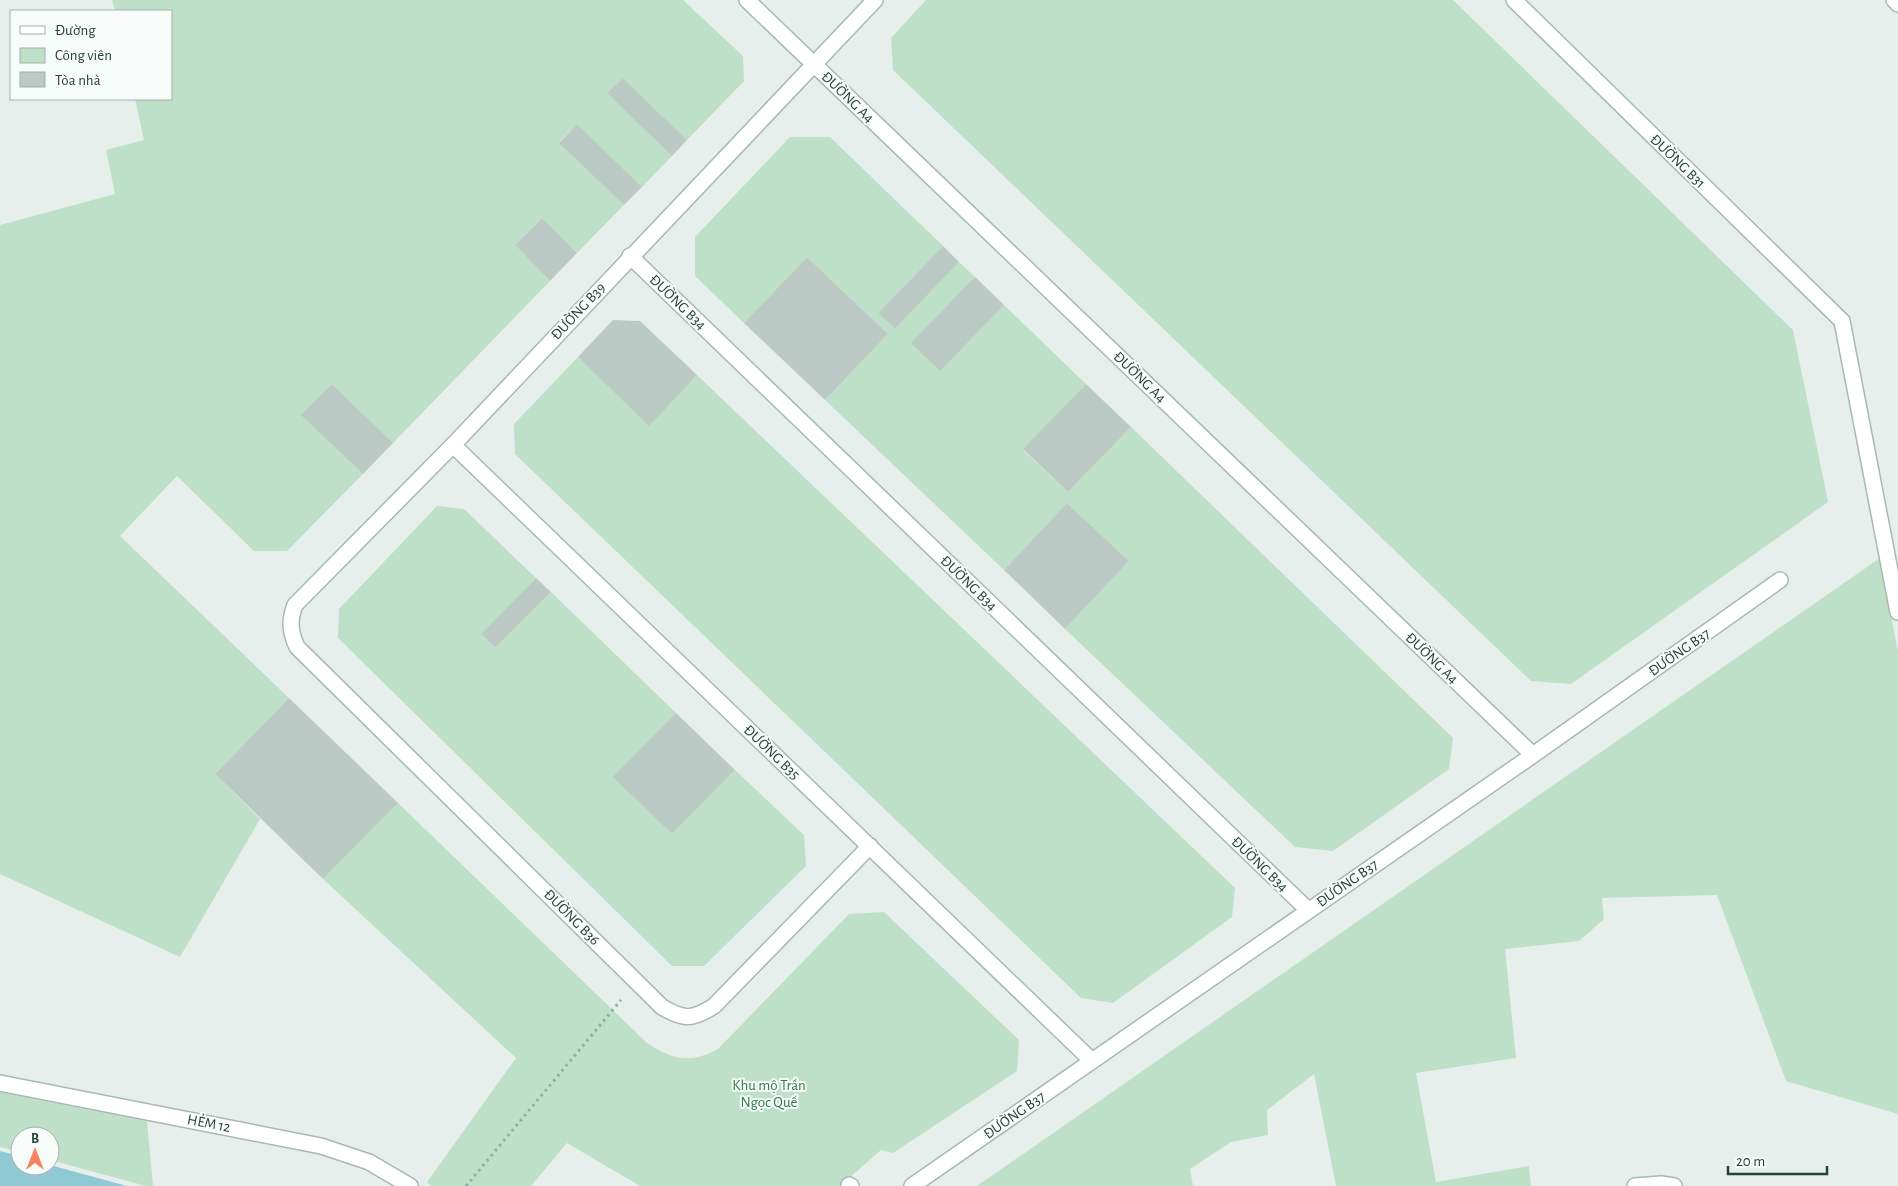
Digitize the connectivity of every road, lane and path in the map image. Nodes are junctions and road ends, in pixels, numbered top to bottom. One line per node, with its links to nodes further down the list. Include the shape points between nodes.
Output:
1 (747, 0): 6 (street, ĐƯỜNG A4)
2 (875, 0): 6 (street, ĐƯỜNG B39)
3 (1514, 0): 10 (street, ĐƯỜNG B31, via 1842,321)
4 (1894, 0): 5 (street)
5 (1898, 4)
6 (814, 64): 7 (street, ĐƯỜNG B39); 12 (street, ĐƯỜNG A4)
7 (630, 256): 8 (street, ĐƯỜNG B39); 14 (street, ĐƯỜNG B34)
8 (453, 444): 11 (street, ĐƯỜNG B39, via 295,605); 13 (street, ĐƯỜNG B35)
9 (1780, 580): 12 (street, ĐƯỜNG B37)
10 (1898, 612)
11 (290, 625): 15 (street, ĐƯỜNG B36, via 297,646)
12 (1533, 755): 14 (street, ĐƯỜNG B37)
13 (870, 846): 15 (street, ĐƯỜNG B36, via 714,1006 698,1016 678,1016 662,1006); 16 (street, ĐƯỜNG B35)
14 (1308, 910): 16 (street, ĐƯỜNG B37)
15 (637, 982): 19 (path)
16 (1091, 1060): 20 (street, ĐƯỜNG B37)
17 (0, 1082): 18 (street, HẺM 12, via 321,1146 369,1162)
18 (410, 1186)
19 (466, 1186)
20 (912, 1186)
21 (1635, 1186): 22 (street)
22 (1674, 1186)

